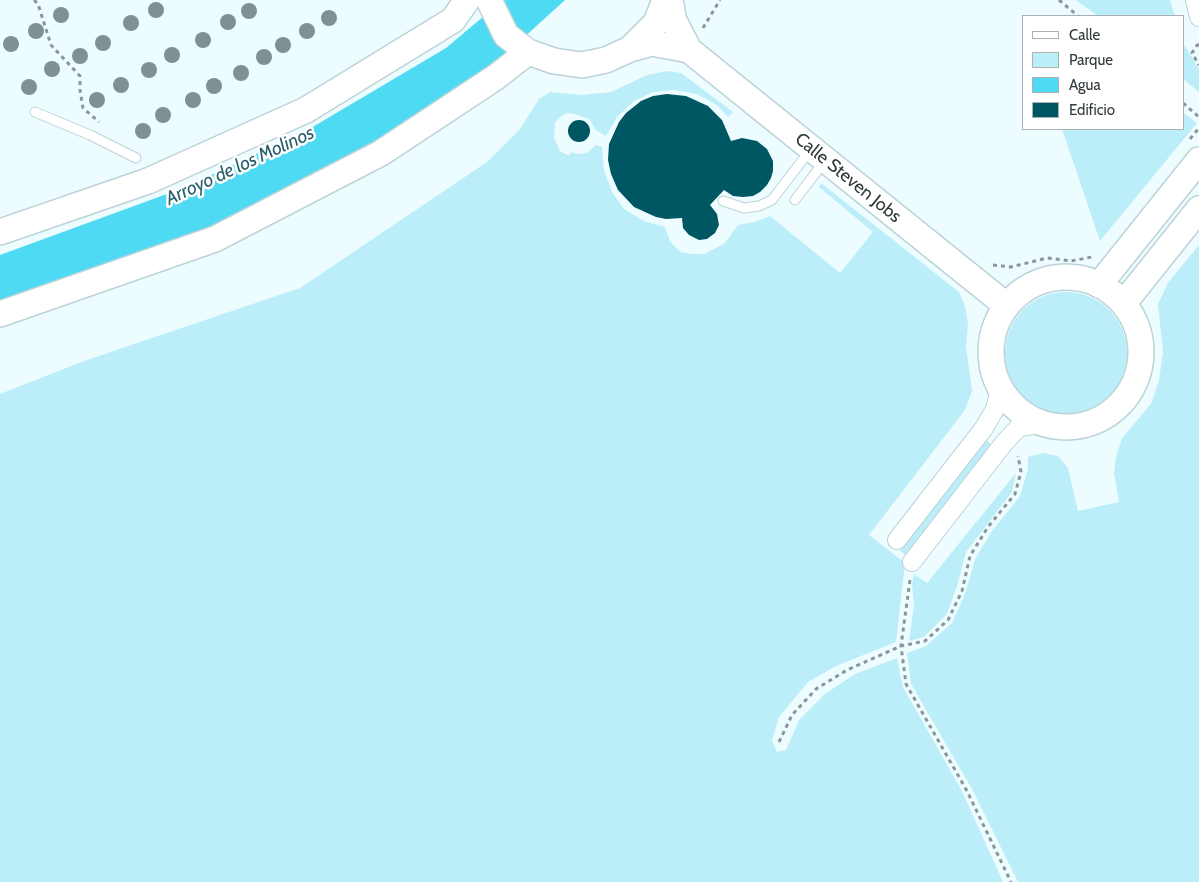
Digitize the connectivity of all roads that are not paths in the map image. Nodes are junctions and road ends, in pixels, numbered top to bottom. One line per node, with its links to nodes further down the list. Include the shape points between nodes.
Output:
1 (467, 0): 17 (street, via 453,20 306,110 148,181)
2 (489, 0): 9 (street, via 506,35)
3 (665, 0): 7 (street, via 656,23)
4 (670, 0): 8 (street, Calle Steven Jobs, via 674,21)
5 (1195, 0): 6 (street)
6 (1199, 17)
7 (630, 49): 8 (street, Calle Steven Jobs, via 652,43); 9 (street, via 606,60 582,65 554,61)
8 (689, 50): 12 (street, Calle Steven Jobs)
9 (528, 52): 21 (street, via 381,154 215,239)
10 (35, 112): 13 (lane)
11 (1193, 151): 18 (street)
12 (819, 154): 14 (lane); 15 (lane, via 772,200 760,206 744,208); 20 (street, Calle Steven Jobs)
13 (136, 158)
14 (795, 200)
15 (723, 201)
16 (1199, 209): 19 (street)
17 (0, 232)
18 (1100, 285): 19 (street); 20 (street, via 1079,277 1052,277 1022,290)
19 (1124, 303): 23 (street, via 1138,328 1142,348 1129,396 1108,416 1071,429)
20 (1007, 306): 22 (street, via 1001,312 991,341 991,364)
21 (0, 314)
22 (1002, 386): 23 (street, via 1011,405 1028,419); 24 (street, via 995,409 984,428)
23 (1047, 424): 25 (street, via 1019,427)
24 (897, 540)
25 (912, 562)

